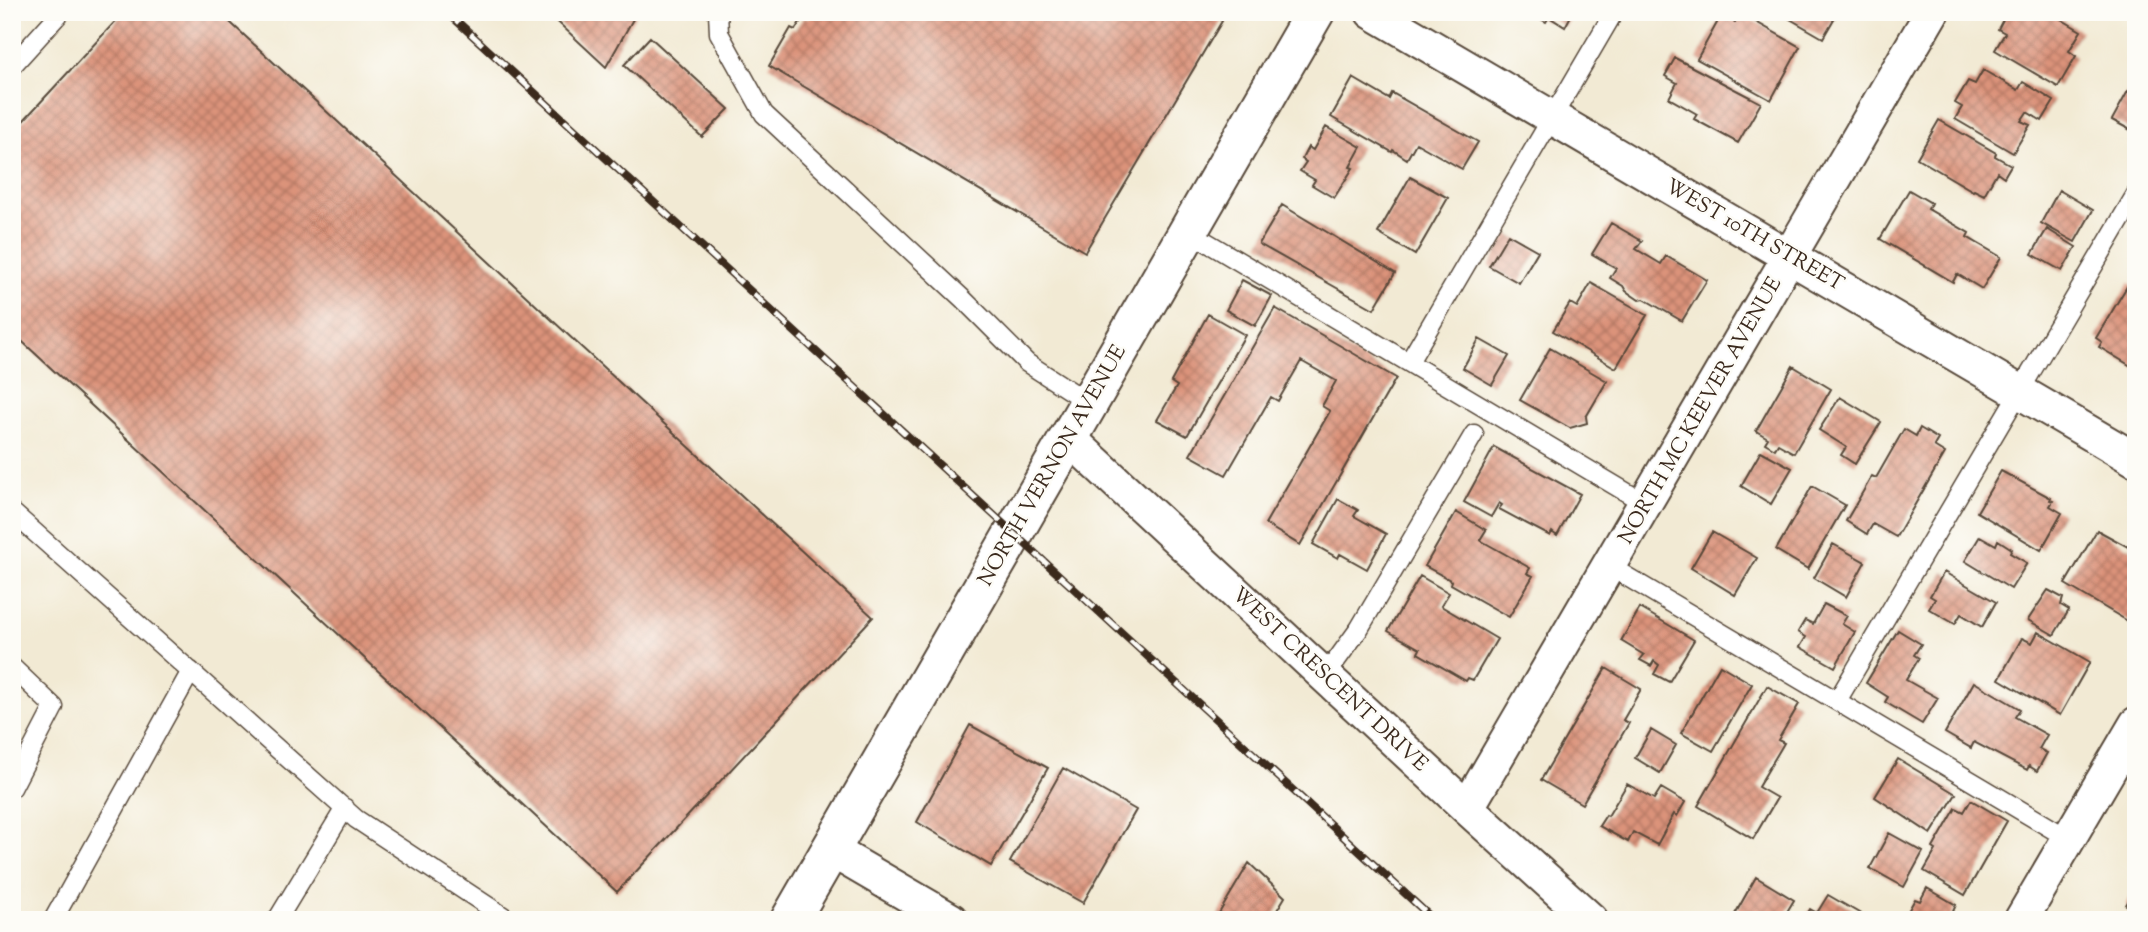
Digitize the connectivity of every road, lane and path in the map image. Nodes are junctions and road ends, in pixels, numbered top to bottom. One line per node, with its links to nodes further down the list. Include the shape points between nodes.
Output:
1 (61, 12): 7 (lane)
2 (718, 12): 14 (lane, via 719,33 764,114 1027,363)
3 (1371, 12): 8 (street, WEST 10TH STREET)
4 (1614, 12): 8 (lane)
5 (1933, 12): 11 (street, NORTH MC KEEVER AVENUE)
6 (1304, 16): 10 (street, NORTH VERNON AVENUE)
7 (12, 66)
8 (1552, 118): 11 (street, WEST 10TH STREET); 12 (lane)
9 (2136, 194): 13 (lane)
10 (1188, 231): 12 (lane); 14 (street, NORTH VERNON AVENUE)
11 (1791, 258): 13 (street, WEST 10TH STREET); 18 (street, NORTH MC KEEVER AVENUE)
12 (1409, 362): 18 (lane)
13 (2019, 392): 17 (street, WEST 10TH STREET); 24 (lane)
14 (1089, 403): 16 (street, NORTH VERNON AVENUE)
15 (1474, 434): 23 (lane, via 1359,629)
16 (1069, 438): 23 (street, WEST CRESCENT DRIVE); 30 (street, NORTH VERNON AVENUE)
17 (2136, 460)
18 (1646, 504): 20 (street, NORTH MC KEEVER AVENUE)
19 (12, 512): 22 (lane)
20 (1609, 566): 24 (lane); 28 (street, NORTH MC KEEVER AVENUE)
21 (12, 667): 26 (lane, via 54,707)
22 (191, 671): 27 (lane); 31 (lane)
23 (1325, 676): 28 (street, WEST CRESCENT DRIVE)
24 (1837, 701): 29 (lane)
25 (2136, 724): 29 (street)
26 (12, 788)
27 (345, 808): 32 (lane); 33 (lane)
28 (1467, 808): 36 (street, WEST CRESCENT DRIVE)
29 (2069, 839): 37 (street)
30 (831, 849): 34 (street, NORTH VERNON AVENUE); 35 (street)
31 (53, 920)
32 (277, 920)
33 (509, 920)
34 (790, 920)
35 (951, 920)
36 (1591, 920)
37 (2021, 920)

